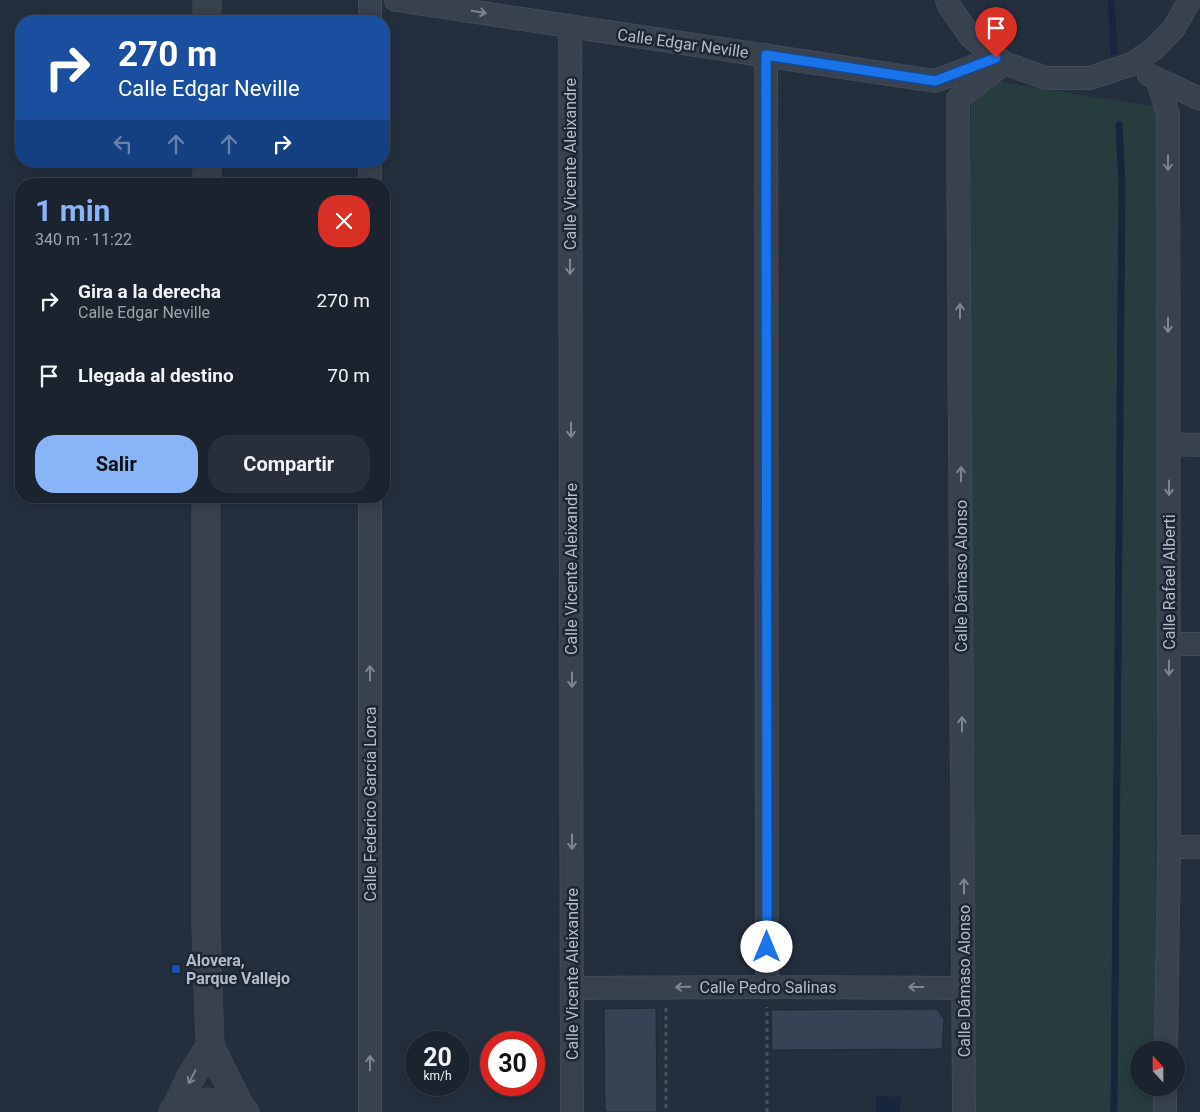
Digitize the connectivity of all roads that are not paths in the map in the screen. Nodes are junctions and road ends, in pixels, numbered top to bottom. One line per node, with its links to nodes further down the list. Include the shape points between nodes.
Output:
1 (207, 0): 6 (street)
2 (370, 0): 7 (street)
3 (396, 0): 8 (street, Calle Edgar Neville, one-way to 8)
4 (948, 0): 10 (street, via 970,36)
5 (1193, 8): 11 (street, via 1155,48)
6 (207, 15)
7 (370, 15)
8 (570, 26): 9 (street, Calle Edgar Neville); 23 (street, Calle Vicente Aleixandre, one-way to 23)
9 (766, 55): 10 (street, Calle Edgar Neville, via 935,81); 22 (street)
10 (1000, 61): 11 (street, via 1046,78 1090,78); 24 (street, Calle Dámaso Alonso, one-way to 10, via 958,99)
11 (1132, 64): 12 (street)
12 (1157, 79): 13 (street); 14 (street, Calle Rafael Alberti, one-way to 14, via 1168,114)
13 (1200, 99)
14 (1168, 444): 15 (street); 18 (street, Calle Rafael Alberti, one-way to 18)
15 (1200, 445)
16 (206, 503): 26 (street, via 206,925)
17 (370, 503): 30 (street, Calle Federico García Lorca, one-way to 17)
18 (1169, 644): 19 (street); 20 (street, Calle Rafael Alberti, one-way to 20)
19 (1200, 644)
20 (1169, 847): 21 (street); 25 (street, Calle Rafael Alberti)
21 (1200, 847)
22 (767, 987): 23 (street, Calle Pedro Salinas, one-way to 23); 24 (street, Calle Pedro Salinas, one-way to 22)
23 (572, 988): 31 (street, Calle Vicente Aleixandre)
24 (964, 988): 32 (street, Calle Dámaso Alonso)
25 (1166, 1041)
26 (210, 1046): 28 (street); 29 (street, one-way to 29)
27 (1165, 1096): 33 (street)
28 (243, 1110): 29 (street, via 207,1102)
29 (174, 1111)
30 (370, 1112)
31 (572, 1112)
32 (964, 1112)
33 (1165, 1112)

